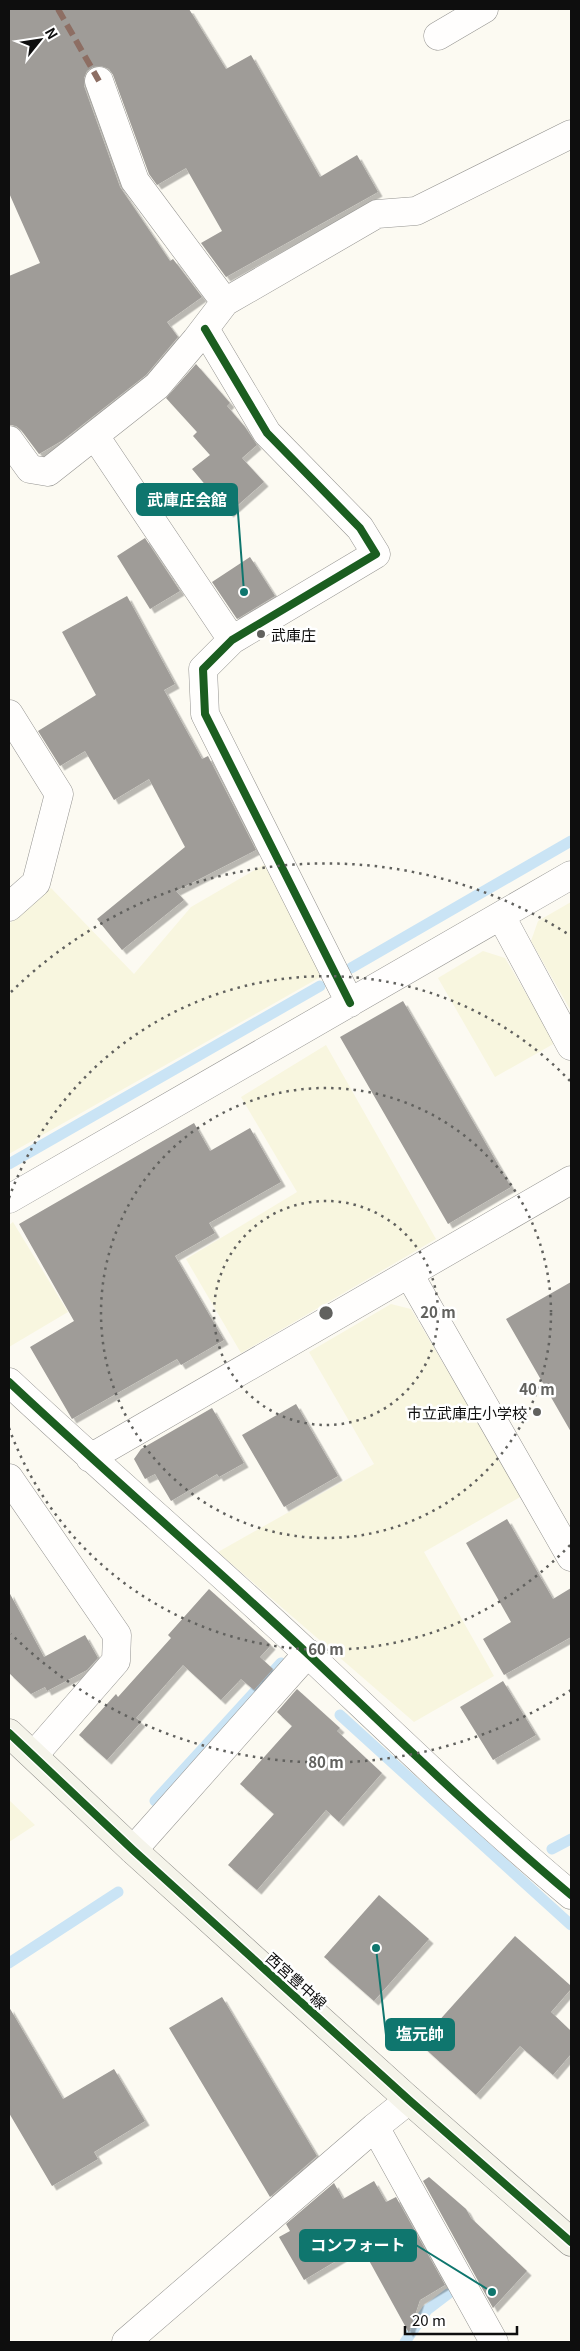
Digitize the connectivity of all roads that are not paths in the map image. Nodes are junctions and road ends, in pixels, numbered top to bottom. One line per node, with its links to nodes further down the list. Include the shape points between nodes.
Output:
1 (484, 9): 2 (street)
2 (438, 36)
3 (99, 81): 5 (street, via 135,181)
4 (571, 134): 5 (street, via 416,211 377,214)
5 (225, 302): 6 (street)
6 (205, 329): 7 (street, via 157,386); 9 (street, via 266,433 360,528 376,554)
7 (95, 436): 8 (street, via 48,472 30,468); 9 (street)
8 (9, 440)
9 (232, 640): 14 (street, via 203,670 205,714)
10 (9, 714): 12 (street, via 59,794 36,883)
11 (571, 875): 13 (street)
12 (9, 907)
13 (501, 916): 14 (street); 15 (street)
14 (350, 1003): 17 (street)
15 (571, 1046)
16 (571, 1180): 18 (street)
17 (9, 1199)
18 (409, 1274): 20 (street); 22 (street)
19 (12, 1390): 20 (street)
20 (90, 1458): 23 (street)
21 (9, 1478): 25 (street, via 117,1635 116,1661)
22 (571, 1557)
23 (308, 1653): 26 (street); 27 (street, via 398,1739)
24 (9, 1733): 25 (main road, 西宮豊中線)
25 (34, 1755): 26 (main road, 西宮豊中線)
26 (133, 1850): 28 (main road, 西宮豊中線)
27 (565, 1881)
28 (409, 2100): 29 (street); 30 (main road, 西宮豊中線)
29 (375, 2127): 31 (street); 32 (street)
30 (571, 2242)
31 (126, 2342)
32 (494, 2342)

